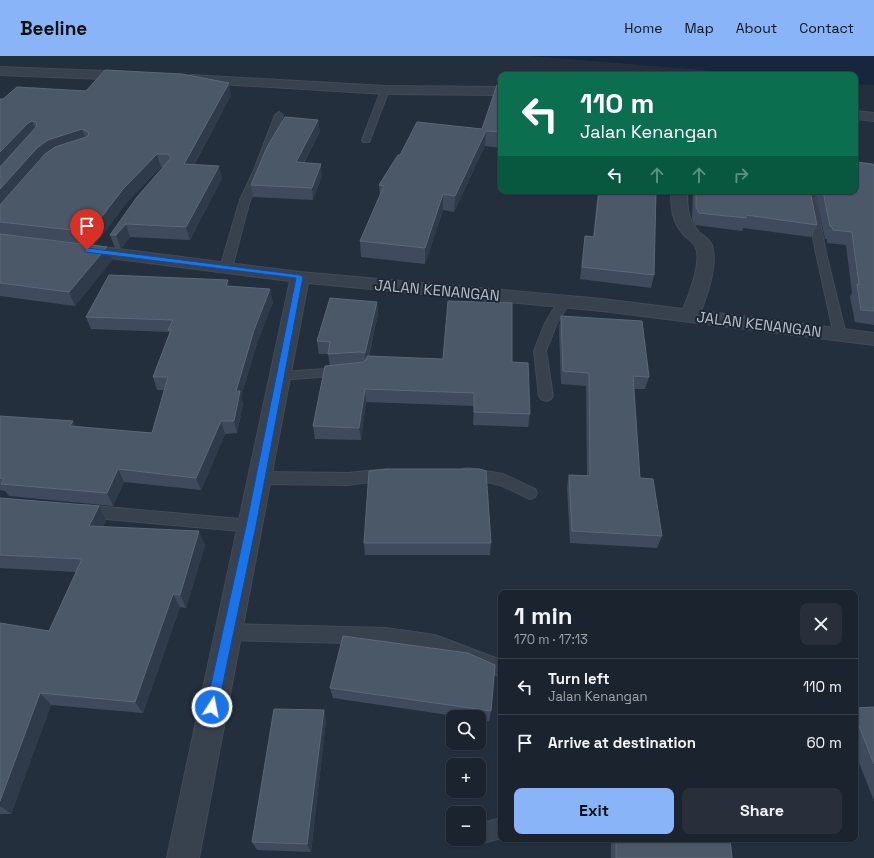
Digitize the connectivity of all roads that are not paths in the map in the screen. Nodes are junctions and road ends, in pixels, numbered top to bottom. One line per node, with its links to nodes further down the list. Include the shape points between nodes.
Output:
1 (0, 71): 2 (street)
2 (142, 77)
3 (181, 79): 4 (street)
4 (385, 90): 5 (street); 9 (lane)
5 (498, 92)
6 (279, 115): 13 (lane, via 245,200)
7 (858, 115): 8 (street)
8 (874, 117)
9 (366, 140)
10 (679, 194): 16 (street, via 679,213 683,224 703,244 706,259 698,295)
11 (810, 194): 17 (lane)
12 (62, 247): 13 (street, JALAN KENANGAN, via 106,246)
13 (226, 268): 14 (street, JALAN KENANGAN)
14 (300, 277): 15 (street, JALAN KENANGAN); 20 (street)
15 (564, 302): 16 (street, JALAN KENANGAN); 21 (lane, via 551,323 540,351)
16 (690, 315): 17 (street, JALAN KENANGAN)
17 (840, 335): 18 (street, JALAN KENANGAN)
18 (874, 339)
19 (354, 371): 20 (lane)
20 (280, 376): 24 (street)
21 (546, 396)
22 (454, 472): 25 (lane, via 503,480)
23 (401, 473): 24 (lane, via 348,479)
24 (260, 478): 27 (street)
25 (530, 493)
26 (70, 509): 27 (lane)
27 (251, 526): 28 (street)
28 (227, 632): 29 (lane, via 386,636 436,643); 32 (street)
29 (498, 668)
30 (498, 829): 31 (lane)
31 (486, 832)
32 (183, 858)

